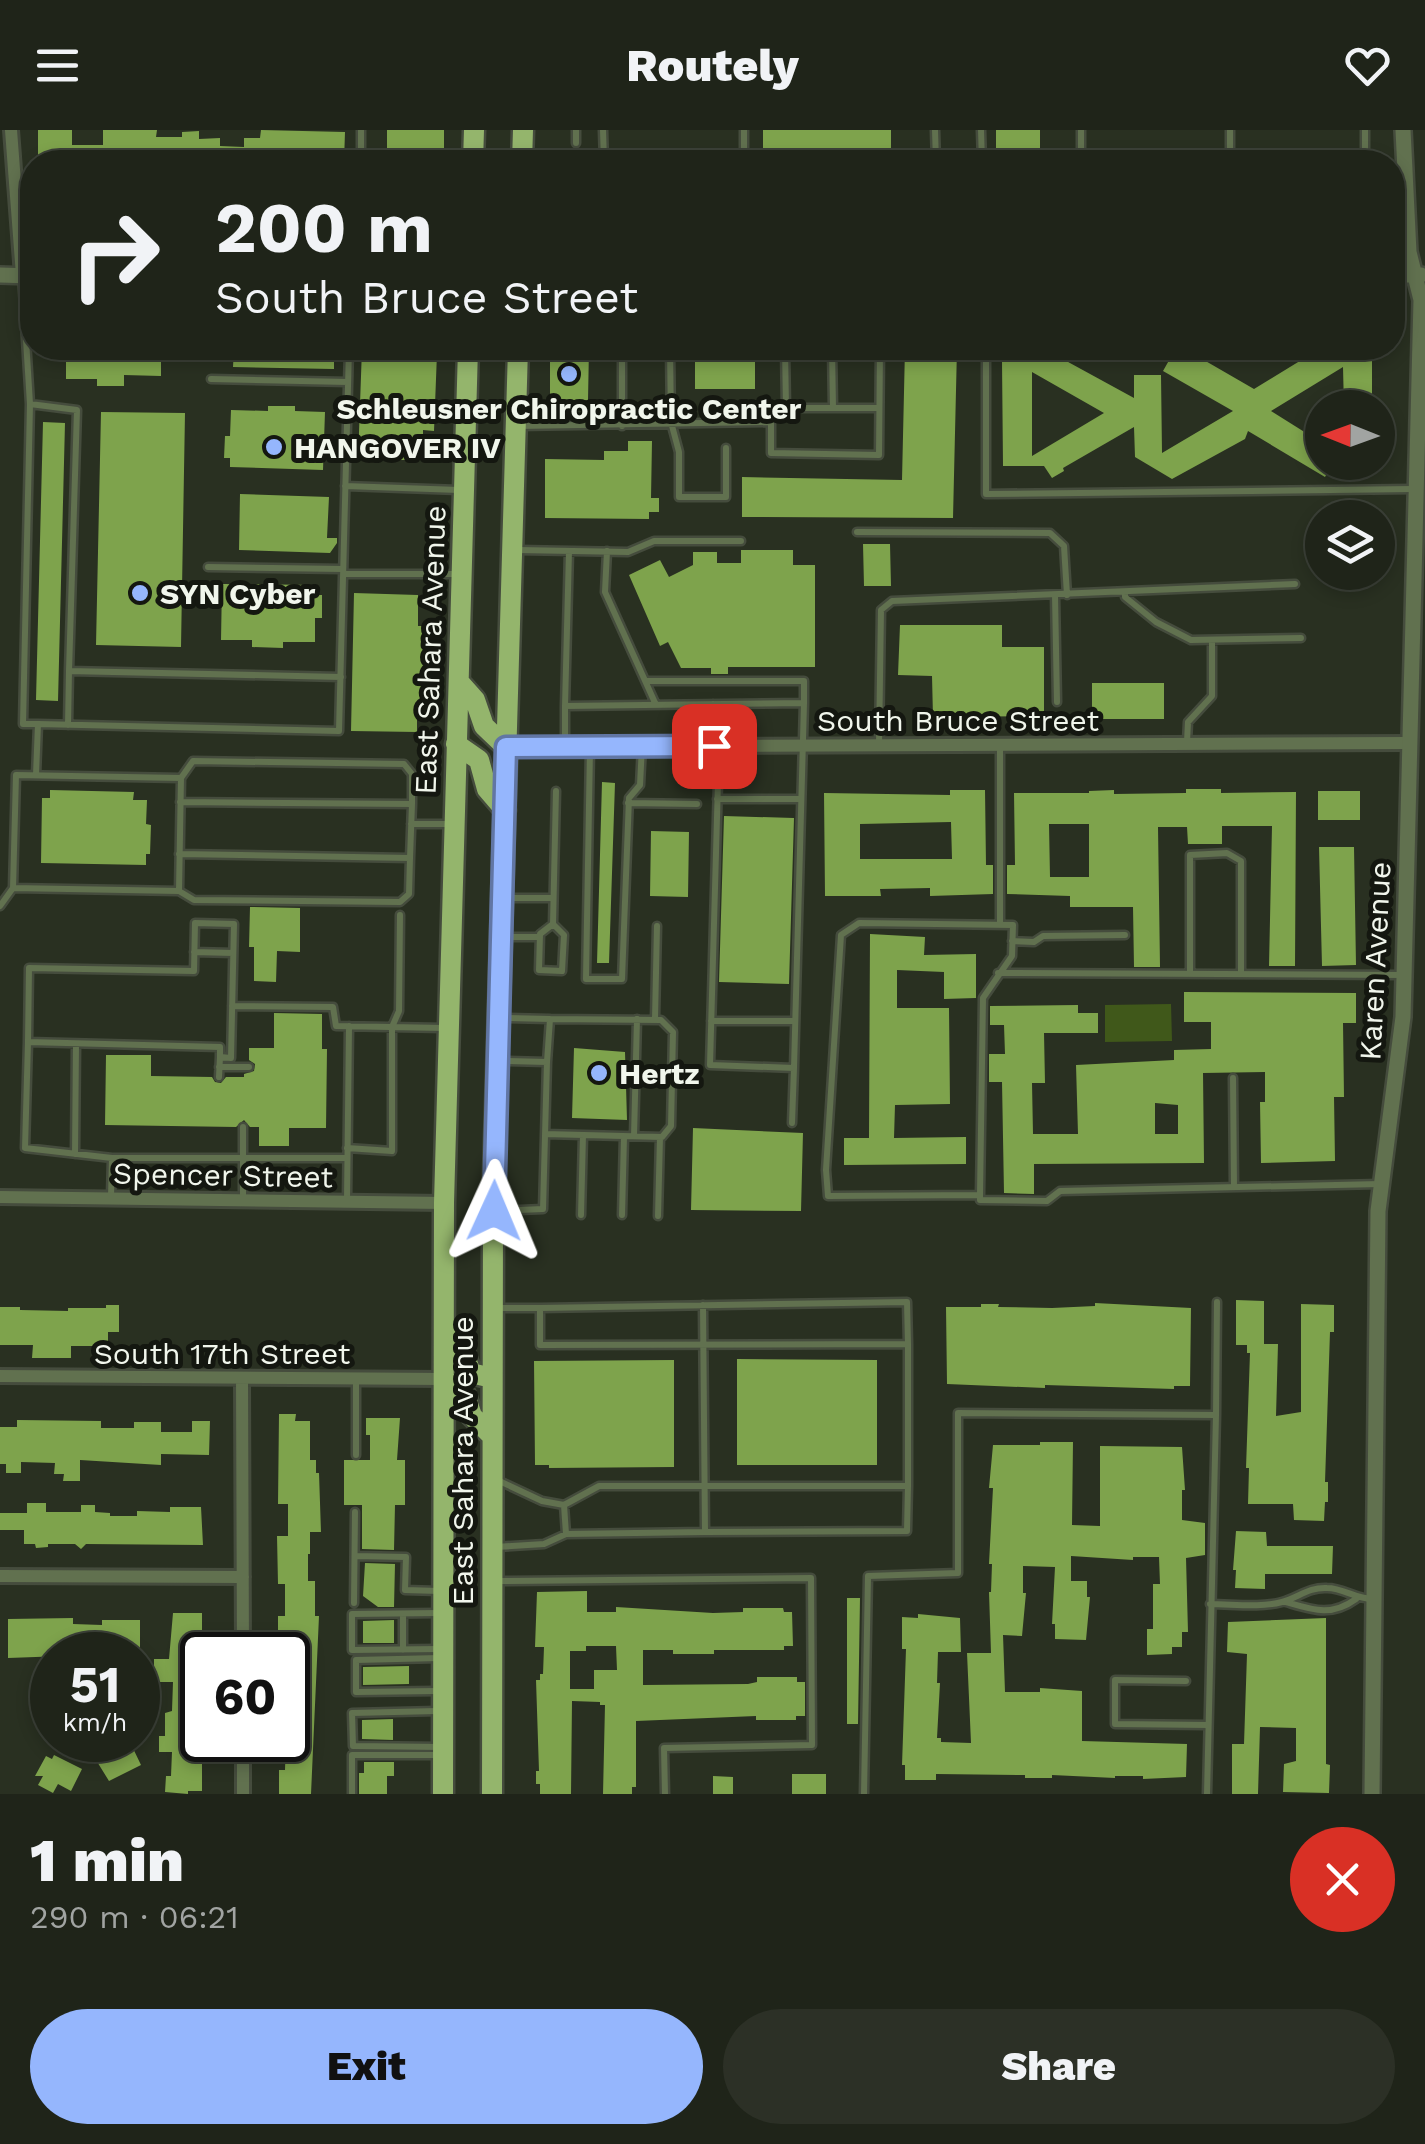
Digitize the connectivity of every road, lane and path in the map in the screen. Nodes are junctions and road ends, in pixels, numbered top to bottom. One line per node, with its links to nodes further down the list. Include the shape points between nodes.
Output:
1 (11, 130): 5 (street)
2 (576, 130): 3 (lane)
3 (576, 143)
4 (1405, 154): 6 (street, Karen Avenue, via 1409,252)
5 (20, 207)
6 (1420, 275): 29 (street, Karen Avenue)
7 (29, 360): 19 (lane)
8 (349, 360): 18 (lane)
9 (468, 360): 30 (main road, East Sahara Avenue)
10 (518, 360): 25 (main road, East Sahara Avenue)
11 (622, 360): 26 (lane)
12 (670, 360): 23 (lane)
13 (786, 360): 20 (lane)
14 (832, 360): 21 (lane)
15 (880, 360): 22 (lane)
16 (986, 360): 29 (lane, via 986,494)
17 (211, 379): 18 (lane)
18 (348, 382): 28 (lane)
19 (30, 404): 45 (lane, via 77,410); 54 (lane, via 23,724)
20 (786, 408): 21 (lane); 24 (lane, via 771,408)
21 (832, 408): 22 (lane)
22 (879, 408): 24 (lane, via 879,455 771,453)
23 (671, 422): 24 (lane); 26 (lane); 27 (lane, via 679,497 726,497)
24 (770, 422)
25 (516, 426): 26 (lane); 33 (main road, East Sahara Avenue)
26 (622, 426)
27 (726, 448)
28 (345, 486): 30 (lane); 37 (lane)
29 (1416, 489): 56 (street, Karen Avenue)
30 (464, 491): 38 (main road, East Sahara Avenue)
31 (857, 532): 42 (lane, via 1050,533 1064,546)
32 (741, 541): 35 (lane, via 654,541)
33 (512, 550): 34 (lane); 66 (main road, East Sahara Avenue)
34 (569, 551): 35 (lane); 53 (lane)
35 (607, 552): 47 (lane, via 604,592)
36 (208, 567): 37 (lane)
37 (343, 572): 38 (lane); 46 (lane)
38 (462, 574): 48 (main road, East Sahara Avenue)
39 (1295, 584): 40 (lane)
40 (1125, 592): 42 (lane); 44 (lane, via 1176,634)
41 (1055, 595): 42 (lane); 49 (lane); 59 (lane, via 882,606)
42 (1067, 595)
43 (1301, 638): 44 (lane)
44 (1212, 640): 58 (lane, via 1212,696 1188,722)
45 (69, 672): 46 (lane); 55 (lane)
46 (341, 677): 55 (lane, via 339,732)
47 (646, 681): 51 (lane, via 804,681); 52 (lane)
48 (459, 682): 57 (main road, East Sahara Avenue); 66 (main road, via 475,700 484,726)
49 (1056, 702)
50 (714, 704): 51 (lane); 52 (lane); 64 (lane)
51 (804, 704): 65 (lane)
52 (656, 705): 53 (lane)
53 (565, 706): 61 (lane)
54 (38, 724): 55 (lane); 67 (lane)
55 (68, 725)
56 (1410, 743): 58 (street, South Bruce Street); 99 (street, Karen Avenue)
57 (456, 744): 76 (main road, via 478,760 487,789); 78 (main road, East Sahara Avenue)
58 (1187, 744): 60 (street, South Bruce Street)
59 (879, 745): 60 (street, South Bruce Street); 65 (street, South Bruce Street)
60 (1000, 745): 88 (lane)
61 (565, 746): 62 (street, South Bruce Street); 66 (street, South Bruce Street)
62 (590, 746): 63 (street, South Bruce Street); 73 (lane, via 586,980 622,980)
63 (642, 746): 64 (street, South Bruce Street); 73 (lane, via 640,785)
64 (716, 746): 65 (street, South Bruce Street); 70 (lane)
65 (802, 746): 71 (lane)
66 (506, 747): 76 (main road, East Sahara Avenue)
67 (36, 775): 68 (lane); 81 (lane, via 16,775)
68 (180, 778): 72 (lane); 74 (lane, via 200,760 404,764 412,774)
69 (556, 791): 84 (lane)
70 (718, 799): 71 (lane); 105 (lane)
71 (801, 799): 106 (lane)
72 (180, 802): 74 (lane); 79 (lane)
73 (628, 803): 75 (lane)
74 (412, 804): 77 (lane)
75 (697, 804)
76 (505, 810): 83 (main road, East Sahara Avenue)
77 (411, 824): 78 (lane); 80 (lane)
78 (454, 824): 109 (main road, East Sahara Avenue)
79 (179, 854): 80 (lane); 82 (lane)
80 (410, 858): 82 (lane, via 409,894 400,902 194,900)
81 (13, 888): 82 (lane); 85 (lane)
82 (178, 891)
83 (502, 898): 84 (lane); 91 (main road, East Sahara Avenue)
84 (553, 898): 87 (lane)
85 (0, 906)
86 (400, 916): 108 (lane, via 399,1011)
87 (553, 924): 92 (lane); 92 (lane, via 564,935 562,971 539,970)
88 (1000, 924): 93 (lane, via 1014,925); 135 (lane, via 860,923 842,935 840,954 828,1196)
89 (657, 926): 104 (lane)
90 (1125, 934): 93 (lane)
91 (501, 937): 92 (lane); 101 (main road, East Sahara Avenue)
92 (540, 937)
93 (1012, 941): 96 (lane, via 1012,956)
94 (194, 952): 95 (lane); 95 (lane, via 194,923 234,924); 110 (lane, via 194,972 30,968)
95 (233, 952): 100 (lane)
96 (998, 973): 97 (lane); 135 (lane, via 983,998)
97 (1190, 974): 98 (lane); 98 (lane, via 1190,855 1226,852 1241,861)
98 (1241, 974): 99 (lane)
99 (1404, 975): 133 (street, Karen Avenue)
100 (232, 1006): 107 (lane, via 334,1007 336,1026); 114 (lane)
101 (498, 1018): 102 (lane); 113 (main road, East Sahara Avenue)
102 (550, 1019): 103 (lane); 115 (lane)
103 (636, 1019): 104 (lane); 126 (lane)
104 (655, 1020): 127 (lane, via 673,1032 671,1126)
105 (712, 1021): 106 (lane); 118 (lane, via 710,1065)
106 (796, 1021): 118 (lane)
107 (349, 1026): 108 (lane); 128 (lane)
108 (392, 1027): 109 (lane); 128 (lane, via 392,1151)
109 (448, 1028): 140 (main road, East Sahara Avenue)
110 (28, 1042): 111 (lane); 129 (lane, via 25,1148)
111 (76, 1044): 112 (lane, via 220,1047); 129 (lane)
112 (220, 1057): 114 (lane); 116 (lane)
113 (497, 1061): 115 (lane); 141 (main road, East Sahara Avenue)
114 (231, 1062): 116 (lane); 117 (lane)
115 (548, 1062): 123 (lane)
116 (219, 1067): 119 (lane)
117 (249, 1067)
118 (794, 1068): 121 (lane)
119 (218, 1077)
120 (1233, 1078): 134 (lane)
121 (792, 1123)
122 (244, 1127): 131 (lane)
123 (545, 1134): 124 (lane); 141 (lane, via 543,1210)
124 (583, 1135): 125 (lane); 142 (lane)
125 (624, 1136): 126 (lane); 143 (lane)
126 (634, 1136): 127 (lane)
127 (660, 1137): 144 (lane)
128 (347, 1148): 132 (lane)
129 (74, 1154): 130 (lane)
130 (112, 1158): 131 (lane); 137 (lane)
131 (244, 1158): 132 (lane); 138 (lane)
132 (346, 1158): 139 (lane)
133 (1381, 1184): 134 (lane); 174 (street, Karen Avenue)
134 (1234, 1187): 135 (lane, via 1060,1191 1047,1201)
135 (980, 1195)
136 (0, 1197): 137 (street, Spencer Street)
137 (111, 1198): 138 (street, Spencer Street)
138 (244, 1200): 139 (street, Spencer Street)
139 (346, 1202): 140 (street, Spencer Street)
140 (444, 1203): 149 (main road, East Sahara Avenue)
141 (494, 1211): 147 (main road, East Sahara Avenue)
142 (581, 1215)
143 (622, 1215)
144 (658, 1216)
145 (1218, 1302): 157 (lane)
146 (704, 1305): 148 (lane); 150 (lane); 151 (lane, via 907,1302)
147 (492, 1308): 148 (lane); 154 (main road, East Sahara Avenue)
148 (540, 1308): 150 (lane, via 540,1344)
149 (444, 1334): 154 (main road, via 464,1353 471,1373); 156 (main road, East Sahara Avenue)
150 (703, 1344): 151 (lane); 161 (lane)
151 (908, 1344): 162 (lane)
152 (0, 1376): 153 (street, South 17th Street)
153 (242, 1378): 155 (street, South 17th Street); 170 (street)
154 (492, 1378): 158 (main road, East Sahara Avenue)
155 (356, 1379): 156 (street, South 17th Street); 159 (lane)
156 (444, 1379): 158 (main road, via 465,1395 472,1416); 172 (main road, East Sahara Avenue)
157 (1216, 1415): 177 (lane); 193 (lane, via 958,1413 958,1573 868,1576)
158 (492, 1436): 160 (main road, East Sahara Avenue)
159 (356, 1454)
160 (492, 1478): 163 (lane, via 542,1502); 167 (main road, East Sahara Avenue)
161 (705, 1486): 162 (lane); 163 (lane, via 599,1486); 165 (lane)
162 (908, 1486): 165 (lane, via 907,1532)
163 (564, 1504): 166 (lane)
164 (355, 1512): 168 (lane)
165 (705, 1532): 166 (lane)
166 (566, 1534): 167 (lane, via 544,1544)
167 (492, 1547): 171 (main road, East Sahara Avenue)
168 (355, 1556): 172 (lane, via 406,1557 405,1590); 176 (lane)
169 (0, 1576): 170 (street)
170 (242, 1577): 180 (street)
171 (492, 1582): 191 (main road, East Sahara Avenue); 192 (lane, via 810,1578 812,1745 664,1748)
172 (444, 1591): 178 (main road, East Sahara Avenue)
173 (1356, 1598): 174 (lane); 175 (lane, via 1328,1610); 175 (lane, via 1309,1588)
174 (1374, 1600): 195 (street, Karen Avenue)
175 (1285, 1601): 177 (lane)
176 (354, 1603)
177 (1210, 1604): 185 (lane)
178 (444, 1613): 179 (lane); 182 (main road, East Sahara Avenue)
179 (404, 1614): 181 (lane); 181 (lane, via 352,1614 352,1650)
180 (242, 1632)
181 (403, 1650): 182 (lane)
182 (444, 1654): 184 (main road, East Sahara Avenue); 184 (lane, via 356,1660 356,1692)
183 (1186, 1680): 185 (lane, via 1115,1680 1115,1724)
184 (444, 1701): 186 (main road, East Sahara Avenue); 186 (lane, via 352,1712 352,1746)
185 (1208, 1724): 194 (lane)
186 (444, 1751): 189 (lane, via 352,1755); 190 (main road, East Sahara Avenue)
187 (242, 1762): 188 (street)
188 (242, 1794)
189 (352, 1794)
190 (444, 1794)
191 (492, 1794)
192 (665, 1794)
193 (864, 1794)
194 (1207, 1794)
195 (1372, 1794)

